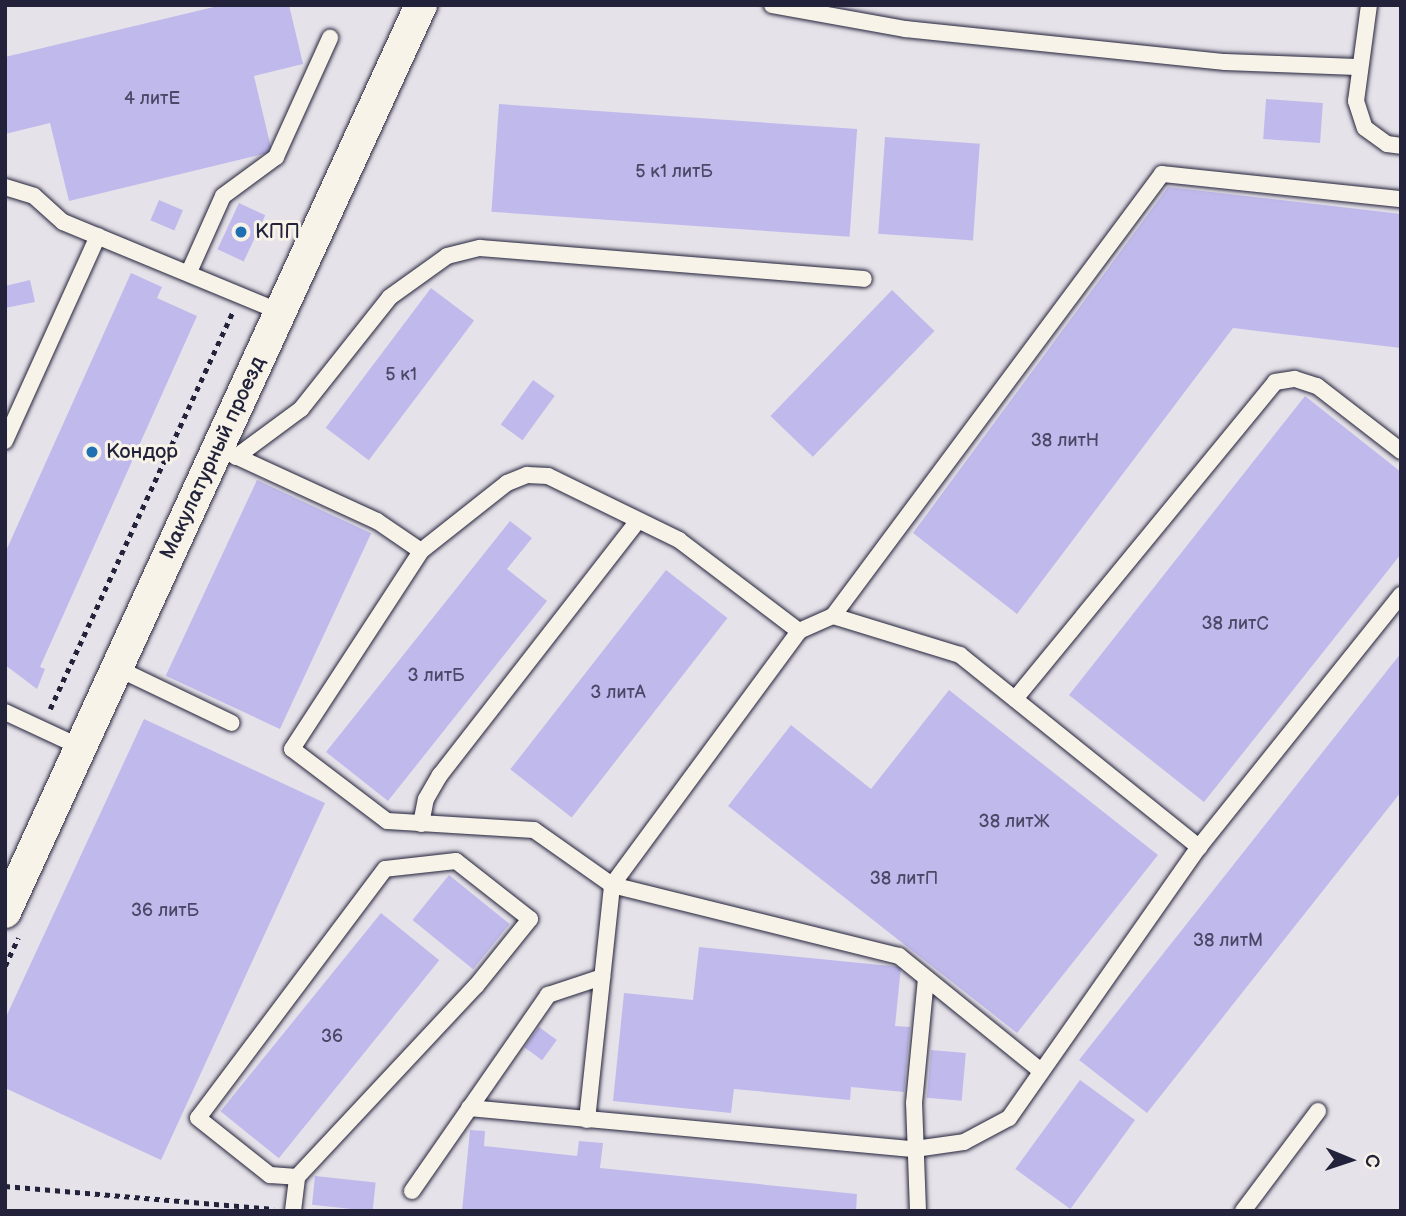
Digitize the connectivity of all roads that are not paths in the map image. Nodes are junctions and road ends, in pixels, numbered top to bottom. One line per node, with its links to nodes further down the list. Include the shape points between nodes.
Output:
1 (421, 5): 13 (street, Макулатурный проезд)
2 (772, 5): 4 (lane)
3 (1369, 5): 6 (lane)
4 (792, 7): 6 (lane, via 905,29 1225,62)
5 (330, 38): 11 (lane, via 276,157 223,196)
6 (1357, 67): 7 (lane, via 1356,101 1365,128 1387,144)
7 (1401, 146)
8 (5, 187): 10 (lane, via 34,196 63,222)
9 (1401, 199): 20 (lane, via 1162,174)
10 (98, 236): 11 (lane); 14 (lane)
11 (189, 272): 13 (lane)
12 (864, 279): 16 (lane, via 480,248 447,256 390,298 301,409)
13 (280, 312): 16 (street, Макулатурный проезд)
14 (5, 441)
15 (1401, 451): 23 (lane, via 1317,386 1296,379 1275,382)
16 (226, 452): 18 (lane, via 377,521); 22 (street, Макулатурный проезд)
17 (637, 522): 18 (lane, via 548,476 527,474 507,483); 21 (lane, via 679,540); 27 (lane, via 440,775 426,799)
18 (421, 551): 27 (lane, via 292,749 387,821)
19 (1401, 595): 28 (lane)
20 (833, 616): 21 (lane); 23 (lane, via 960,655)
21 (799, 631): 29 (lane)
22 (117, 668): 25 (lane); 26 (street, Макулатурный проезд)
23 (1015, 699): 28 (lane)
24 (5, 712): 26 (lane)
25 (232, 723)
26 (80, 747): 30 (street, Макулатурный проезд)
27 (421, 824): 29 (lane, via 534,830)
28 (1199, 847): 33 (lane)
29 (612, 885): 31 (lane); 32 (lane, via 899,956)
30 (5, 912)
31 (602, 977): 34 (lane, via 548,995); 36 (lane)
32 (926, 979): 33 (lane); 37 (lane, via 914,1103)
33 (1041, 1071): 37 (lane, via 1009,1118 964,1142)
34 (469, 1108): 36 (lane); 39 (lane)
35 (1318, 1111): 42 (lane)
36 (587, 1120): 37 (lane)
37 (915, 1149): 41 (lane)
38 (297, 1177): 38 (lane, via 476,986 530,919 456,861 385,869 198,1118 270,1175); 40 (lane)
39 (412, 1191)
40 (291, 1211)
41 (918, 1211)
42 (1242, 1211)

